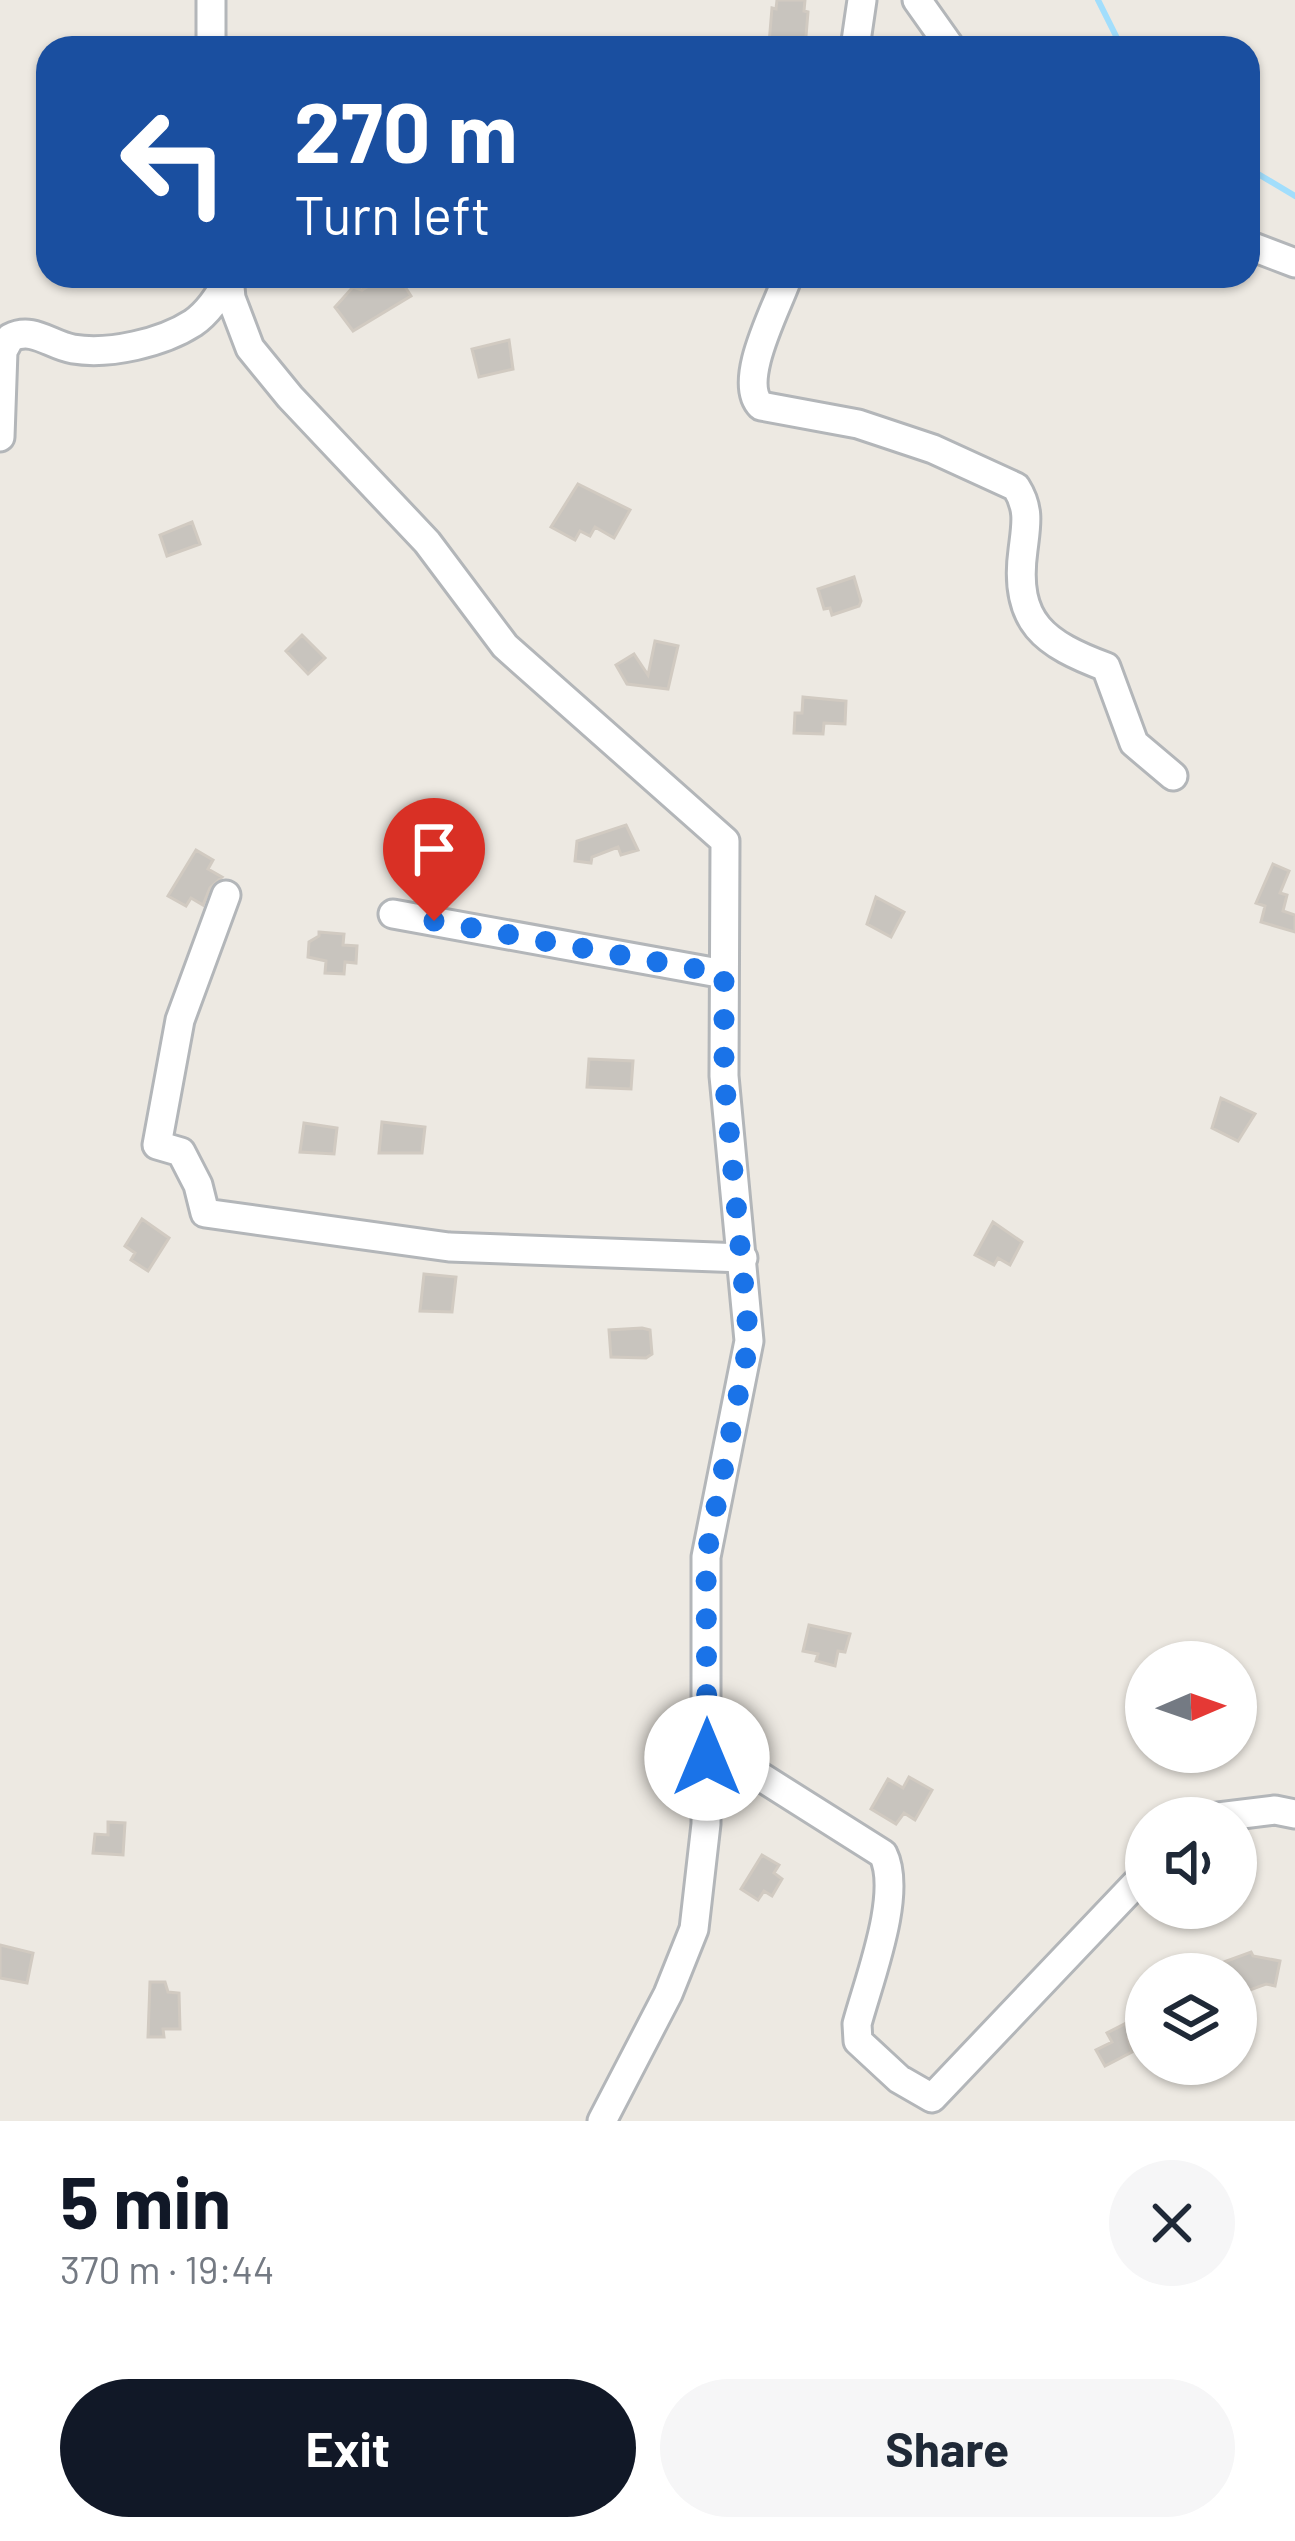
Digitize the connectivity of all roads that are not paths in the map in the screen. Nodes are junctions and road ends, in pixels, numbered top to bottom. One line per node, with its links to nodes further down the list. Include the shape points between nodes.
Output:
1 (211, 0): 4 (street)
2 (862, 0): 5 (street)
3 (917, 0): 6 (street)
4 (211, 36)
5 (857, 36)
6 (942, 36)
7 (1260, 249): 8 (street)
8 (1295, 262)
9 (223, 288): 12 (street, via 191,325 111,349 71,349)
10 (230, 288): 17 (street, via 250,348 427,542 505,646 725,841)
11 (783, 288): 14 (street, via 762,341 753,398 933,449 1016,487 1028,512 1020,570 1032,618 1052,644 1106,667 1134,743)
12 (8, 325): 13 (street)
13 (0, 437)
14 (1173, 776)
15 (226, 895): 18 (street, via 180,1020 157,1144 181,1152 205,1213 448,1247)
16 (393, 914): 17 (street)
17 (724, 974): 18 (street, via 724,1076)
18 (743, 1258): 19 (street, via 749,1341 706,1557)
19 (707, 1758): 22 (street, via 750,1770 883,1854 890,1883 858,2041 932,2098); 23 (street, via 694,1929)
20 (1257, 1812): 21 (street)
21 (1295, 1814)
22 (1125, 1895)
23 (602, 2121)

